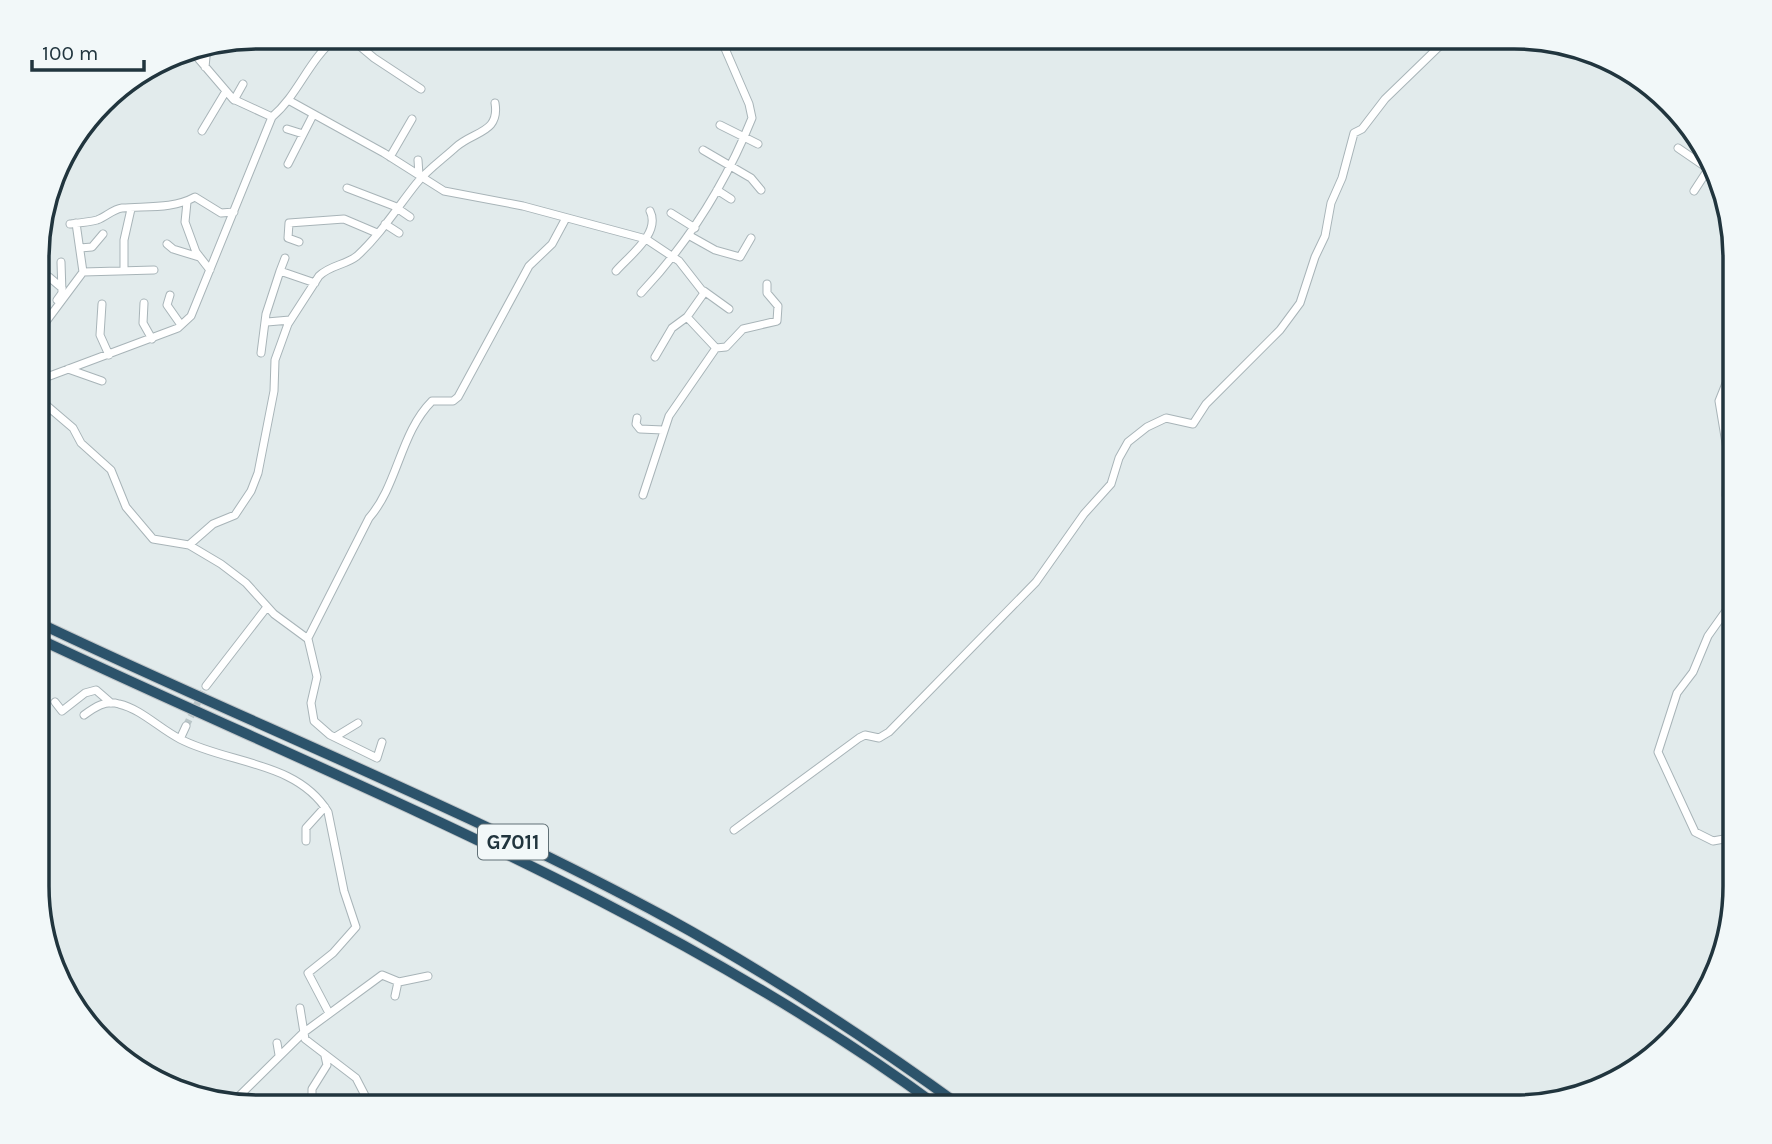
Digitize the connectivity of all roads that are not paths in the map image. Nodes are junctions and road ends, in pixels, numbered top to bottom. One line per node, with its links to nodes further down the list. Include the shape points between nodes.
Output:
1 (324, 49): 12 (street)
2 (363, 49): 9 (street)
3 (725, 49): 21 (street, via 751,110)
4 (1437, 49): 115 (street, via 1362,129 1354,132 1303,298 1280,330 1219,390 1193,424 1166,418 1128,442 1111,484 1036,582 889,732 879,738 859,738)
5 (206, 56): 7 (street)
6 (198, 58): 7 (street)
7 (205, 67): 10 (street)
8 (243, 84): 11 (street)
9 (421, 89)
10 (226, 92): 11 (street); 19 (street)
11 (234, 100): 15 (street)
12 (290, 100): 14 (street); 15 (street)
13 (495, 103): 31 (street, via 497,114 492,124 468,137)
14 (313, 115): 20 (street); 25 (street)
15 (271, 117): 41 (street)
16 (412, 119): 25 (street)
17 (720, 125): 21 (street)
18 (287, 129): 20 (street)
19 (202, 131)
20 (303, 134): 28 (street)
21 (743, 136): 22 (street); 29 (street)
22 (758, 144)
23 (1678, 148): 27 (street)
24 (703, 150): 29 (street)
25 (390, 157): 31 (street)
26 (418, 160): 31 (street)
27 (1698, 160)
28 (288, 164)
29 (730, 165): 33 (street); 34 (street)
30 (1705, 176): 35 (street)
31 (421, 177): 39 (street); 44 (street, via 453,194)
32 (347, 188): 39 (street)
33 (717, 190): 36 (street); 46 (street)
34 (761, 190)
35 (1694, 191)
36 (731, 199)
37 (187, 202): 38 (street); 41 (street, via 198,197 217,211); 56 (street, via 185,222)
38 (131, 209): 55 (street, via 73,224); 60 (street)
39 (400, 209): 43 (street); 45 (street)
40 (650, 211): 51 (street, via 653,220)
41 (234, 212): 62 (street)
42 (671, 213): 46 (street)
43 (410, 217)
44 (566, 218): 51 (street); 101 (street, via 552,244 529,266 458,397 432,401 419,418 377,509)
45 (385, 224): 47 (street); 48 (street)
46 (695, 228): 50 (street)
47 (377, 233): 53 (street, via 344,219 289,223 288,238); 67 (street, via 355,257 326,270)
48 (399, 233)
49 (103, 234): 55 (street, via 92,247)
50 (690, 236): 52 (street, via 740,257); 57 (street)
51 (645, 238): 57 (street); 64 (street)
52 (751, 238)
53 (299, 242)
54 (167, 244): 56 (street)
55 (80, 248): 65 (street)
56 (199, 257): 62 (street)
57 (675, 257): 70 (street); 71 (street)
58 (285, 258): 63 (street)
59 (61, 262): 69 (street)
60 (124, 269): 61 (street); 65 (street)
61 (154, 270)
62 (210, 270): 82 (street, via 191,316)
63 (280, 271): 67 (street); 81 (street)
64 (616, 271)
65 (83, 272): 78 (street)
66 (49, 277): 69 (street)
67 (315, 283): 80 (street)
68 (766, 284): 84 (street, via 778,306 777,321 743,329 726,346)
69 (62, 288): 77 (street)
70 (704, 291): 75 (street); 79 (street)
71 (641, 293)
72 (170, 295): 82 (street, via 167,304)
73 (144, 303): 83 (street, via 143,323)
74 (102, 304): 86 (street, via 100,335)
75 (729, 309)
76 (281, 310): 80 (street)
77 (49, 313)
78 (49, 317)
79 (687, 317): 84 (street); 87 (street, via 672,328)
80 (287, 320): 81 (street); 97 (street, via 251,491 235,515 217,521)
81 (267, 322): 85 (street)
82 (181, 325): 83 (street)
83 (152, 339): 86 (street)
84 (716, 348): 95 (street)
85 (261, 353)
86 (109, 355): 88 (street)
87 (655, 357)
88 (68, 369): 89 (street); 90 (street)
89 (49, 376)
90 (102, 381)
91 (1723, 391): 94 (street, via 1719,401)
92 (49, 408): 97 (street, via 111,470 126,507 153,539)
93 (637, 418): 95 (street, via 640,429)
94 (1723, 425)
95 (663, 430): 96 (street)
96 (643, 495)
97 (189, 545): 98 (street, via 238,576)
98 (267, 607): 101 (street); 103 (street)
99 (1723, 615): 116 (street, via 1677,693 1658,752 1695,832 1713,841)
100 (49, 628): 131 (highway, G7011, via 541,855 668,919)
101 (307, 638): 111 (street, via 317,677 310,703 312,715 319,728)
102 (49, 644): 130 (highway, G7011, via 559,877 765,992)
103 (206, 686)
104 (104, 695): 105 (street, via 88,692 62,711); 106 (street); 107 (street)
105 (55, 702)
106 (111, 703): 107 (street); 112 (street, via 128,707)
107 (97, 706): 108 (street)
108 (84, 715)
109 (358, 723): 111 (street)
110 (186, 726): 112 (street)
111 (335, 737): 113 (street, via 377,758)
112 (180, 739): 114 (street, via 291,778)
113 (382, 742)
114 (325, 807): 117 (street, via 306,828); 122 (street, via 356,928 308,973)
115 (734, 830)
116 (1723, 839)
117 (306, 841)
118 (428, 976): 119 (street)
119 (398, 982): 120 (street); 122 (street, via 382,975)
120 (395, 996)
121 (300, 1008): 123 (street)
122 (329, 1013): 123 (street)
123 (302, 1034): 125 (street); 126 (street)
124 (277, 1043): 125 (street)
125 (279, 1055): 127 (street)
126 (324, 1055): 128 (street, via 327,1065); 129 (street, via 356,1078)
127 (241, 1094)
128 (312, 1095)
129 (365, 1095)
130 (921, 1095)
131 (945, 1095)

